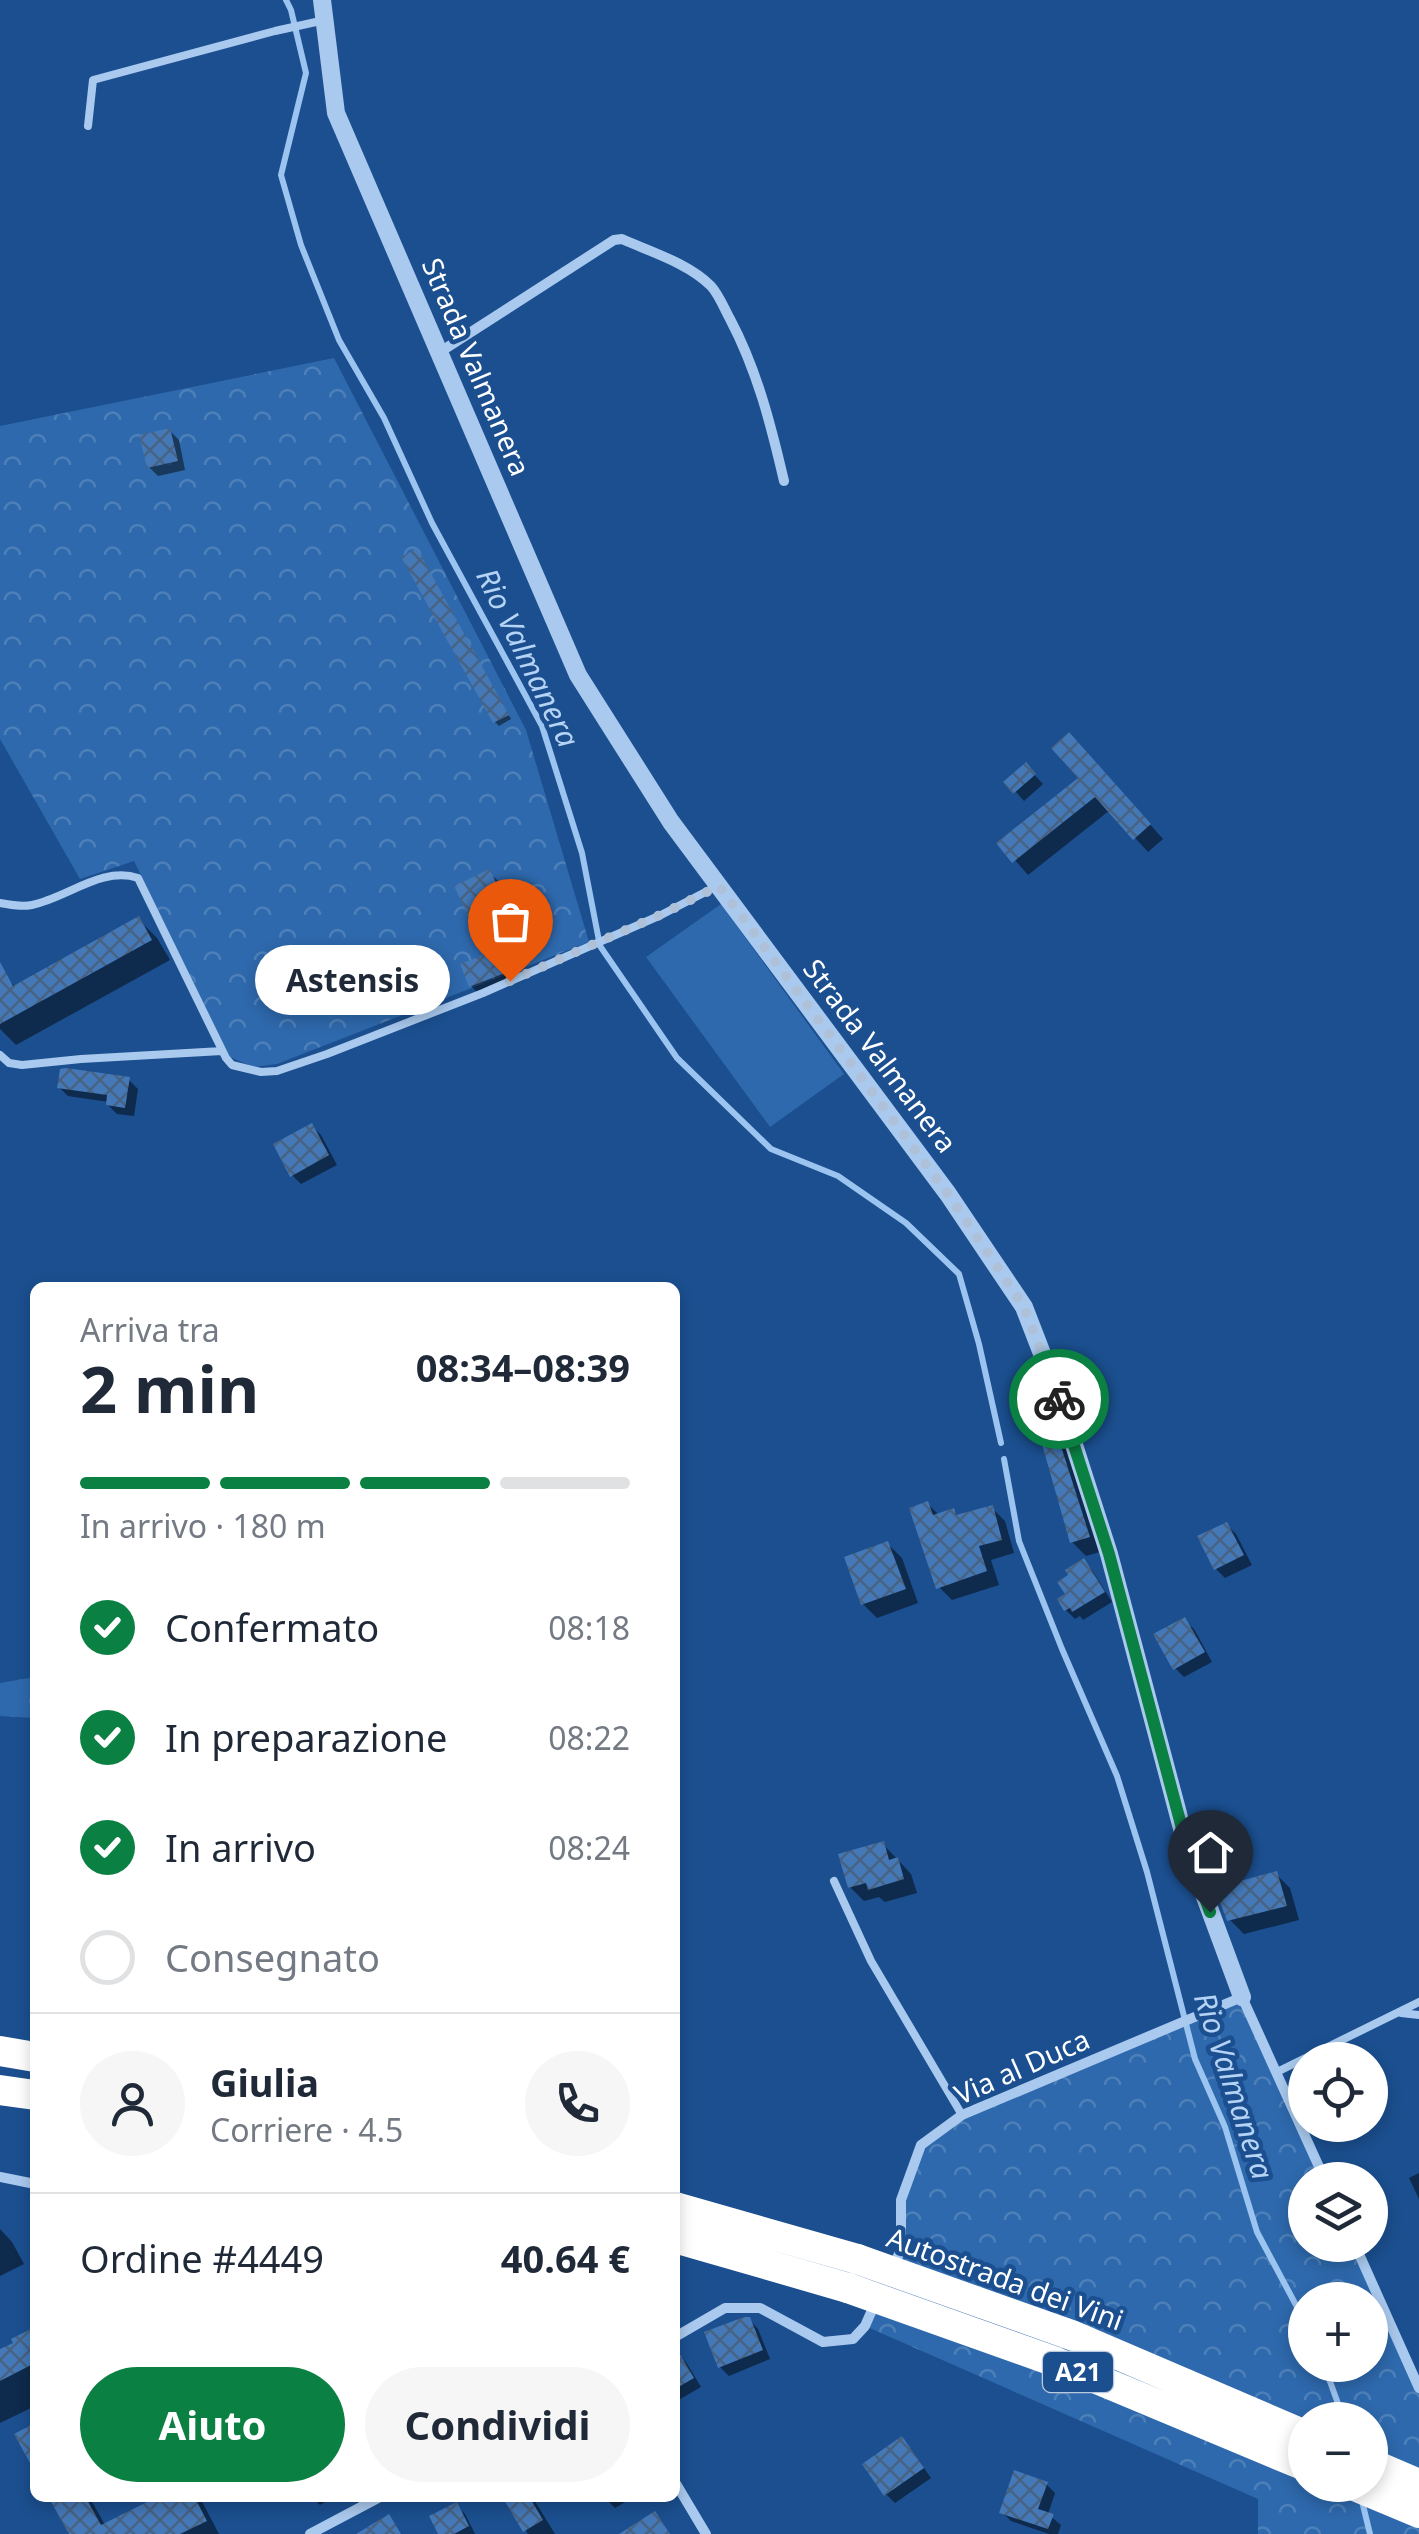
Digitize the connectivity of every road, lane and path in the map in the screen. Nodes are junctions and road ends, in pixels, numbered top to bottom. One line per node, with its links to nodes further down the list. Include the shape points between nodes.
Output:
1 (322, 0): 2 (street, Strada Valmanera)
2 (324, 20): 3 (lane, via 93,80); 4 (street, Strada Valmanera, via 336,114)
3 (88, 126)
4 (440, 352): 5 (street, via 622,238 680,264 717,294 750,362); 6 (street, Strada Valmanera, via 578,675)
5 (784, 481)
6 (719, 886): 8 (lane, via 482,994 277,1071 247,1070); 11 (street, Strada Valmanera, via 1024,1307 1109,1554 1188,1851)
7 (0, 903): 8 (lane, via 34,904 103,878 138,878)
8 (222, 1051): 9 (lane, via 22,1065)
9 (0, 1054)
10 (834, 1881): 20 (lane, via 872,1961)
11 (1242, 1997): 17 (street, Strada Valmanera); 20 (street, Via al Duca)
12 (1419, 2002): 13 (lane)
13 (1396, 2013): 14 (lane); 17 (lane)
14 (1419, 2015)
15 (0, 2051): 16 (highway)
16 (30, 2056)
17 (1277, 2072): 21 (street, Strada Valmanera)
18 (0, 2090): 19 (highway)
19 (30, 2094)
20 (962, 2115): 28 (street, Via al Duca, via 921,2146 901,2200 901,2250 854,2340 824,2342 760,2308 726,2308)
21 (1318, 2162)
22 (0, 2177): 23 (street)
23 (30, 2183)
24 (680, 2208): 27 (highway, Autostrada dei Vini / A21)
25 (680, 2239): 27 (highway, Autostrada dei Vini / A21)
26 (1363, 2262): 29 (street)
27 (852, 2274): 30 (highway, Autostrada dei Vini / A21, bridge, via 1074,2336); 31 (highway, Autostrada dei Vini / A21, bridge)
28 (680, 2334)
29 (1419, 2388)
30 (1288, 2428)
31 (1288, 2459)
32 (1388, 2471): 33 (highway)
33 (1419, 2484)
34 (680, 2490): 39 (street)
35 (1388, 2500): 37 (highway)
36 (370, 2502): 38 (street)
37 (1419, 2513)
38 (310, 2534)
39 (706, 2534)

